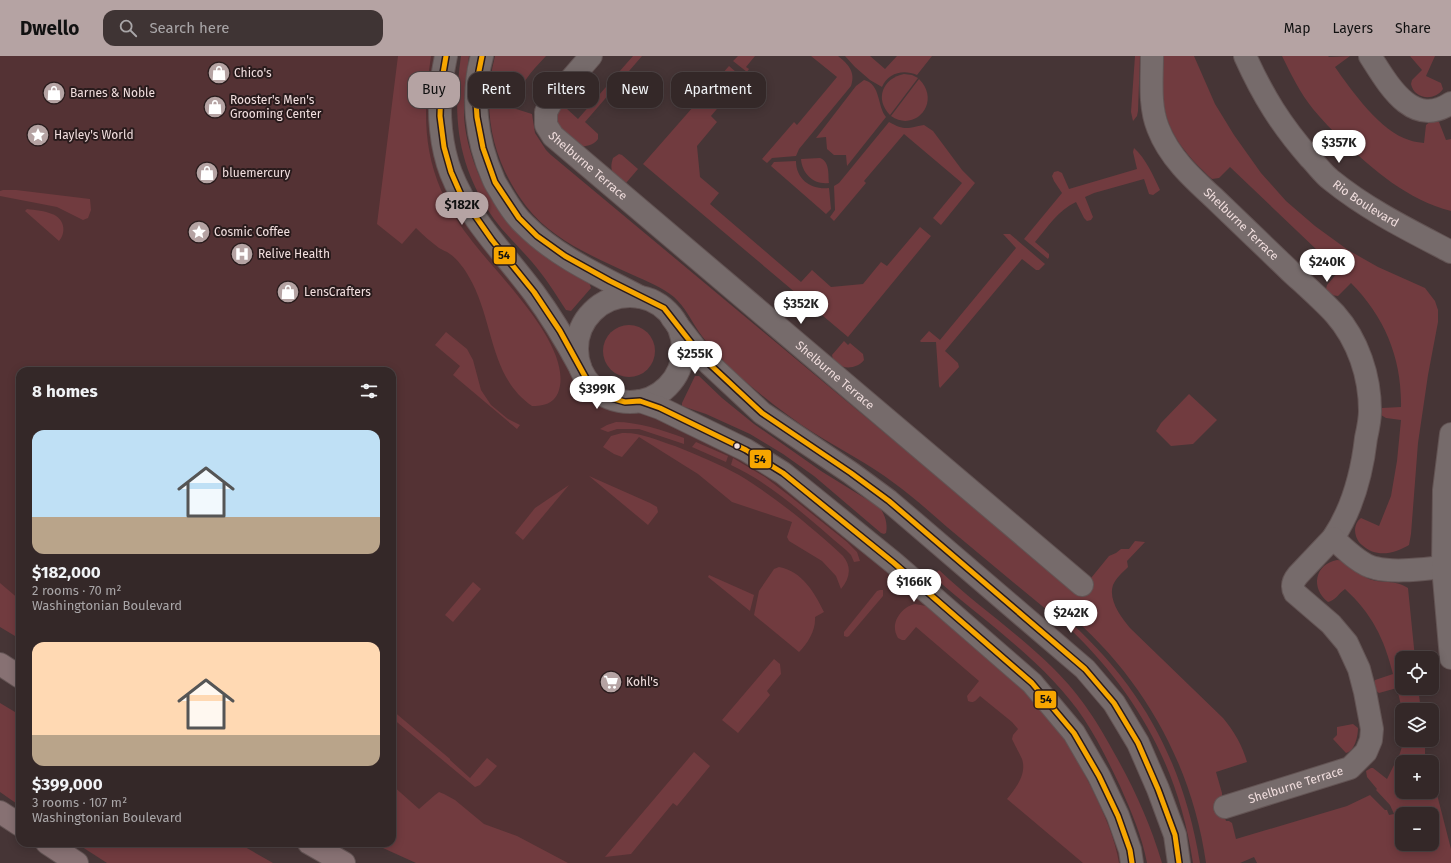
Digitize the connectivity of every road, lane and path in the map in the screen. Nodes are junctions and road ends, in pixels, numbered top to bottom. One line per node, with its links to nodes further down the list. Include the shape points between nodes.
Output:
1 (446, 56): 11 (street, via 441,85 440,116 444,147 451,172 467,203 492,240 534,292)
2 (482, 56): 9 (street, via 476,89 481,142 493,178 510,208 543,241 564,256)
3 (591, 56): 16 (street, Shelburne Terrace, via 552,101 546,112 546,125 553,136)
4 (1152, 56): 14 (street, Shelburne Terrace, via 1152,104 1157,128 1175,158 1196,182 1335,314 1360,355 1370,412 1364,459 1350,507)
5 (1245, 56): 8 (street, Rio Boulevard, via 1277,118 1329,179 1389,220)
6 (1370, 56): 7 (street, via 1400,97 1410,106 1420,111 1432,111)
7 (1451, 103)
8 (1451, 252)
9 (640, 297): 10 (street, via 664,308); 11 (street, via 612,299 590,315 582,327 578,340 577,354)
10 (672, 318): 12 (street, via 682,342 679,369 664,390); 29 (street, via 703,358 762,413 889,501 1085,669 1114,703 1138,743 1174,835)
11 (580, 367): 12 (street, via 587,380 604,395 625,402)
12 (640, 401): 28 (street, via 660,408 746,450 783,473 894,563 1032,683 1074,733 1099,776 1118,816)
13 (1451, 434): 15 (street, via 1444,490)
14 (1333, 538): 15 (street, via 1356,558 1374,568); 20 (street, Shelburne Terrace, via 1295,578 1293,589 1298,597 1331,624 1347,643 1366,692 1372,729 1371,740 1366,752 1350,768)
15 (1443, 568): 17 (street)
16 (1082, 585)
17 (1451, 658)
18 (0, 664): 19 (highway)
19 (16, 674)
20 (1225, 807)
21 (0, 812): 22 (highway)
22 (16, 822)
23 (53, 847): 25 (highway)
24 (316, 847): 26 (highway); 27 (highway)
25 (77, 863)
26 (344, 863)
27 (360, 863)
28 (1132, 863)
29 (1179, 863)

